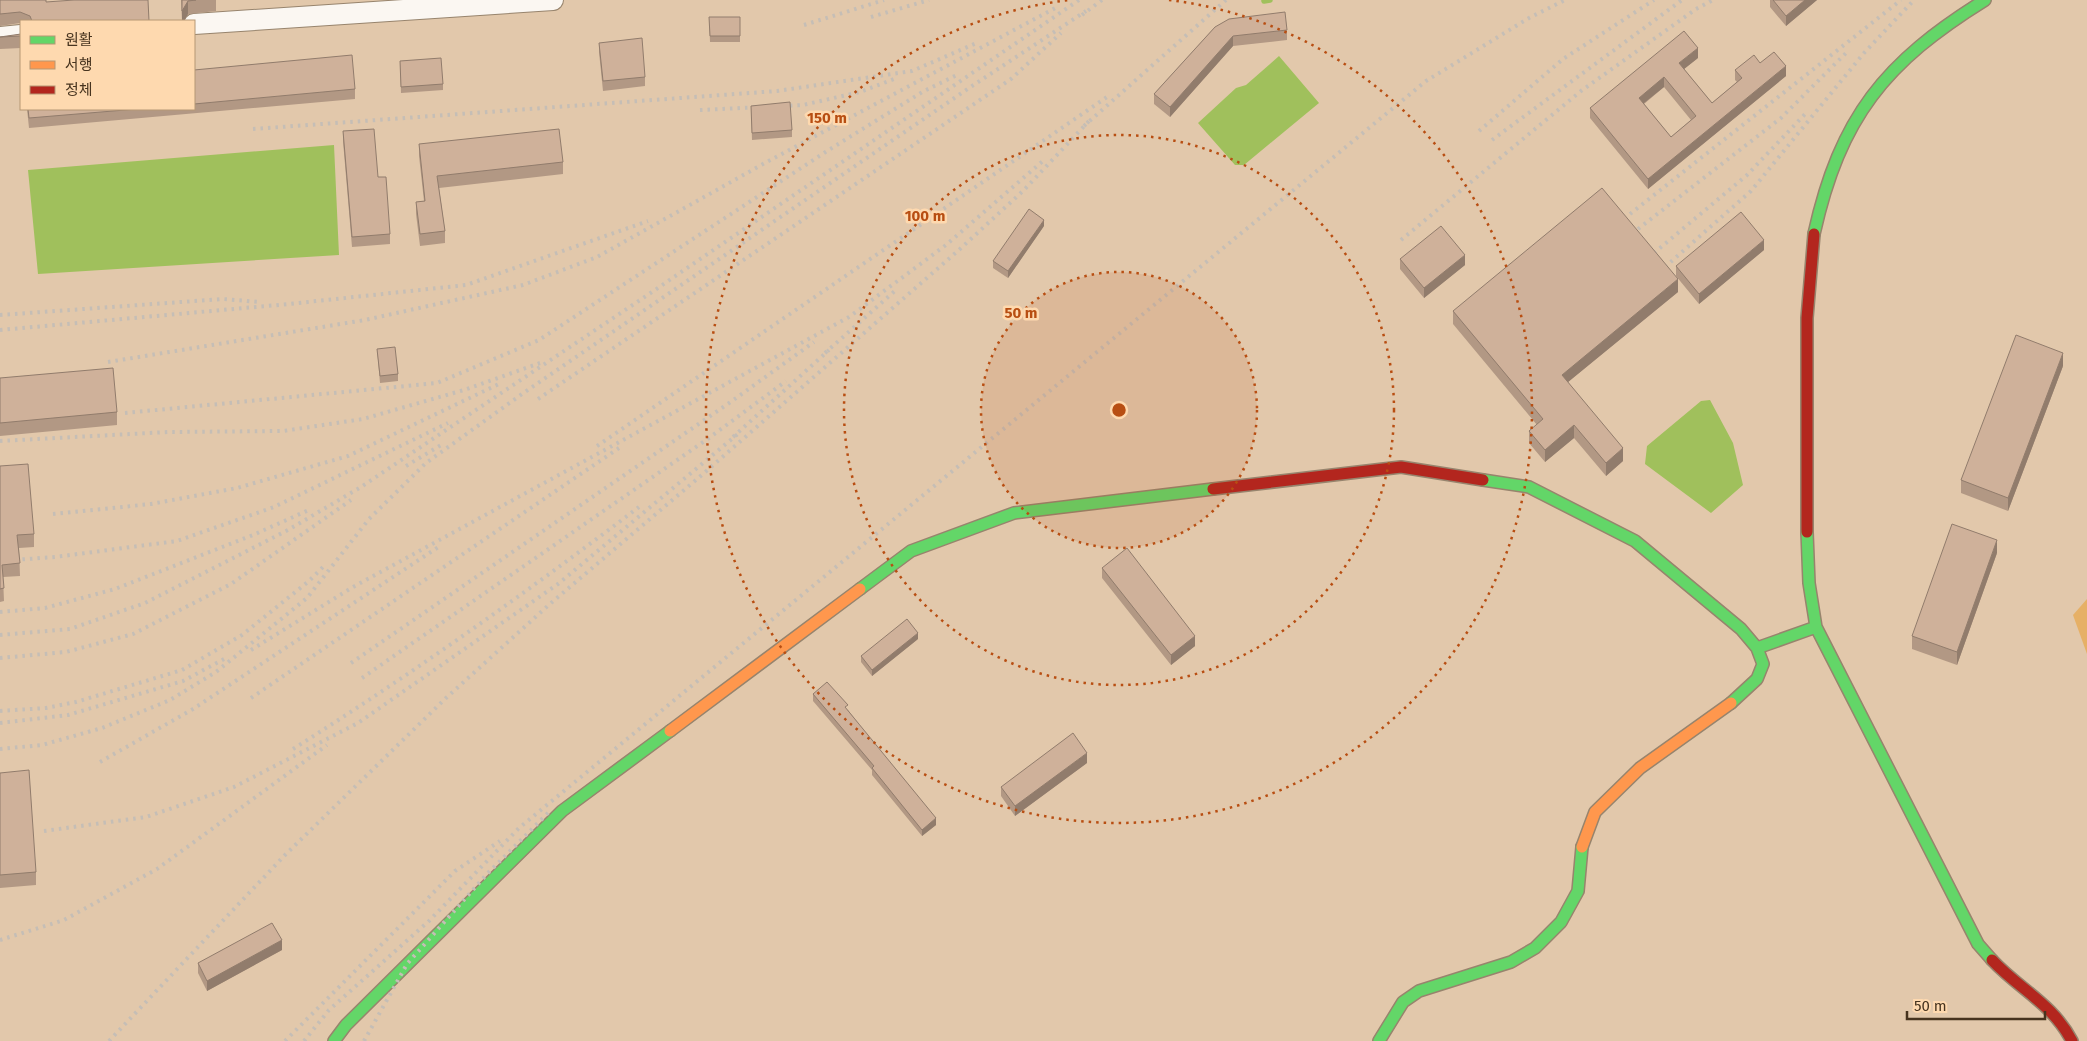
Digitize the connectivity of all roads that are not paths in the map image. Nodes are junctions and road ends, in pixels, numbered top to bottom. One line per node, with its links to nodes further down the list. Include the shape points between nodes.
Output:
1 (553, 0): 3 (street)
2 (1985, 0): 6 (street, via 1951,20 1919,46 1887,78 1858,115 1832,172 1813,237 1806,324 1809,492 1806,567)
3 (195, 24)
4 (20, 35): 5 (street)
5 (0, 37)
6 (1816, 627): 7 (street); 10 (street, via 1978,944 1998,967 2049,1006)
7 (1758, 648): 8 (street, via 1727,616 1635,541 1529,487 1401,467 1014,513 911,551 562,811 346,1025); 9 (street, via 1763,664 1757,679 1740,696 1640,768 1596,812 1583,841 1578,891 1561,922 1535,948 1511,962 1419,991 1403,1002)
8 (334, 1041)
9 (1379, 1041)
10 (2072, 1041)

